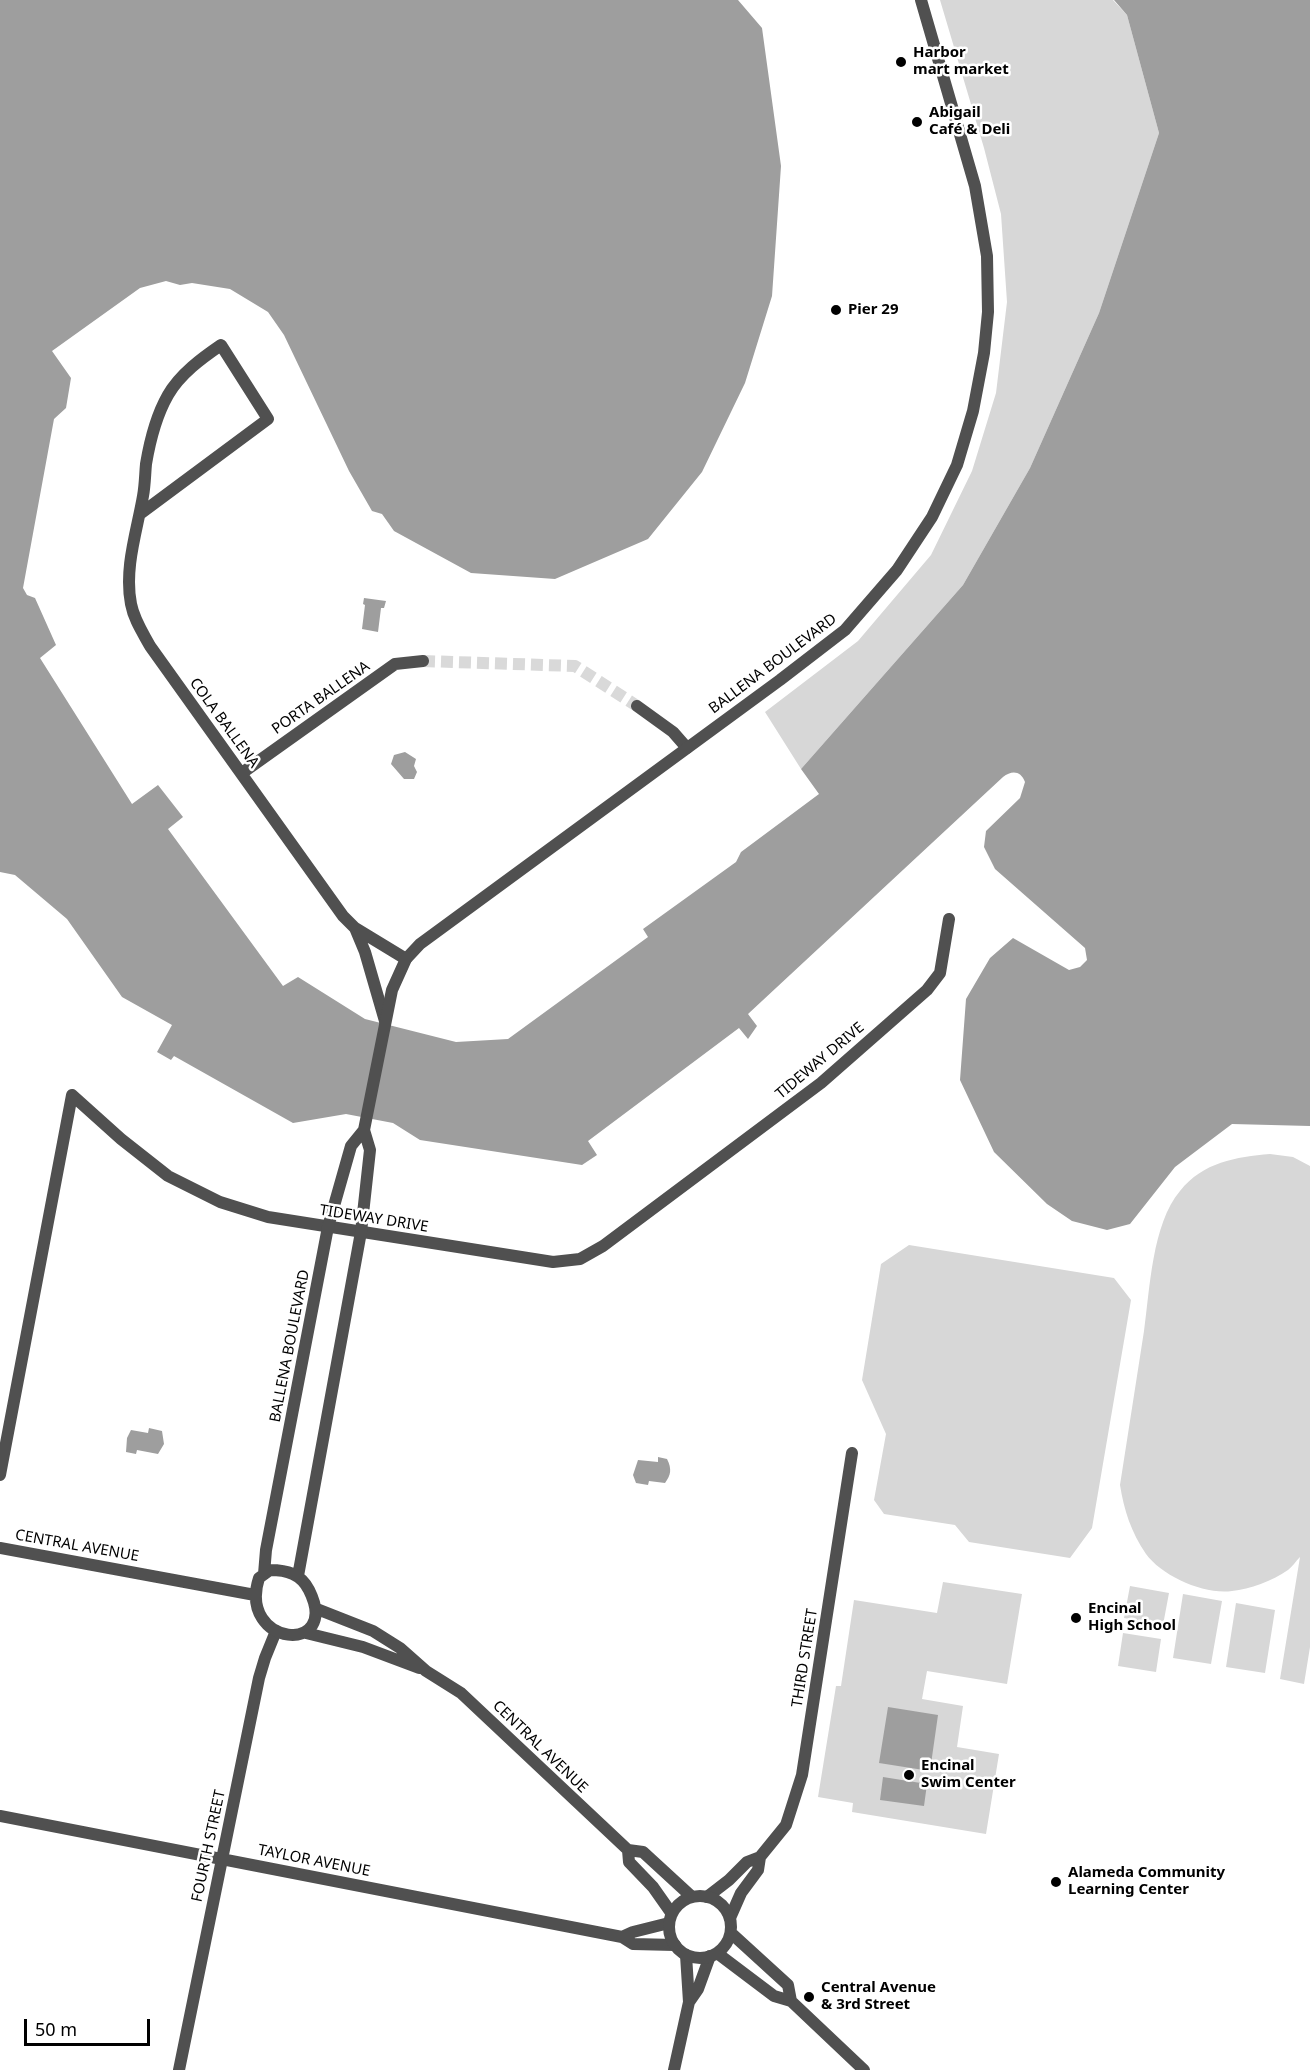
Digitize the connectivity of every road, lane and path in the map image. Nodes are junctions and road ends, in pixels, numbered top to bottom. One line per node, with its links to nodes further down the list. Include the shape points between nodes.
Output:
1 (921, 0): 5 (street, BALLENA BOULEVARD, via 975,186 987,256 984,353 957,465 932,517 897,570 845,630)
2 (140, 514): 2 (street, COLA BALLENA, via 268,419 221,345 186,372 169,393 150,440); 6 (street, COLA BALLENA, via 129,585 137,622 150,646)
3 (423, 661): 6 (street, PORTA BALLENA, via 395,664)
4 (637, 706): 5 (street, via 673,732)
5 (687, 748): 9 (street, BALLENA BOULEVARD, via 420,944)
6 (242, 772): 8 (street, COLA BALLENA)
7 (949, 919): 13 (street, TIDEWAY DRIVE, via 940,973 927,990 821,1083 603,1246 580,1259 553,1262)
8 (355, 928): 9 (street, COLA BALLENA); 10 (street, COLA BALLENA)
9 (406, 959): 10 (street, BALLENA BOULEVARD, via 392,990)
10 (385, 1021): 11 (street, BALLENA BOULEVARD)
11 (364, 1130): 12 (street, BALLENA BOULEVARD, via 351,1146); 13 (street, BALLENA BOULEVARD, via 370,1150)
12 (328, 1227): 13 (street, TIDEWAY DRIVE); 15 (street, TIDEWAY DRIVE, via 220,1202 168,1176 72,1095); 17 (street, BALLENA BOULEVARD)
13 (361, 1232): 18 (street, BALLENA BOULEVARD)
14 (852, 1453): 26 (street, THIRD STREET, via 801,1775 786,1825)
15 (0, 1475)
16 (0, 1548): 19 (street, CENTRAL AVENUE)
17 (264, 1574): 18 (street, via 285,1570); 19 (street, via 259,1578)
18 (298, 1576): 20 (street, via 308,1587)
19 (255, 1595): 21 (street, via 260,1614)
20 (316, 1609): 22 (street, via 313,1625); 23 (street, CENTRAL AVENUE, via 373,1630)
21 (276, 1631): 22 (street, via 296,1636); 27 (street, FOURTH STREET, via 259,1678)
22 (306, 1633): 23 (street, CENTRAL AVENUE, via 363,1647)
23 (426, 1671): 25 (street, CENTRAL AVENUE, via 461,1693)
24 (0, 1816): 27 (street, TAYLOR AVENUE)
25 (628, 1850): 28 (street, CENTRAL AVENUE, via 643,1852); 30 (street, CENTRAL AVENUE, via 629,1862 653,1887)
26 (760, 1857): 29 (street, THIRD STREET, via 747,1862); 31 (street, THIRD STREET, via 758,1870 741,1893)
27 (221, 1858): 33 (street, TAYLOR AVENUE); 39 (street, FOURTH STREET)
28 (692, 1897): 29 (street); 30 (street, via 677,1906)
29 (707, 1897): 31 (street, via 725,1908)
30 (671, 1918): 33 (street, TAYLOR AVENUE); 34 (street, via 669,1931)
31 (730, 1918): 32 (street)
32 (731, 1933): 36 (street); 38 (street, via 788,1985)
33 (622, 1937): 34 (street, TAYLOR AVENUE, via 633,1944)
34 (675, 1945): 35 (street)
35 (687, 1955): 36 (street); 37 (street)
36 (714, 1955): 37 (street); 38 (street, via 774,1996)
37 (689, 2001): 40 (street)
38 (791, 2001): 41 (street)
39 (179, 2070)
40 (674, 2070)
41 (864, 2070)

